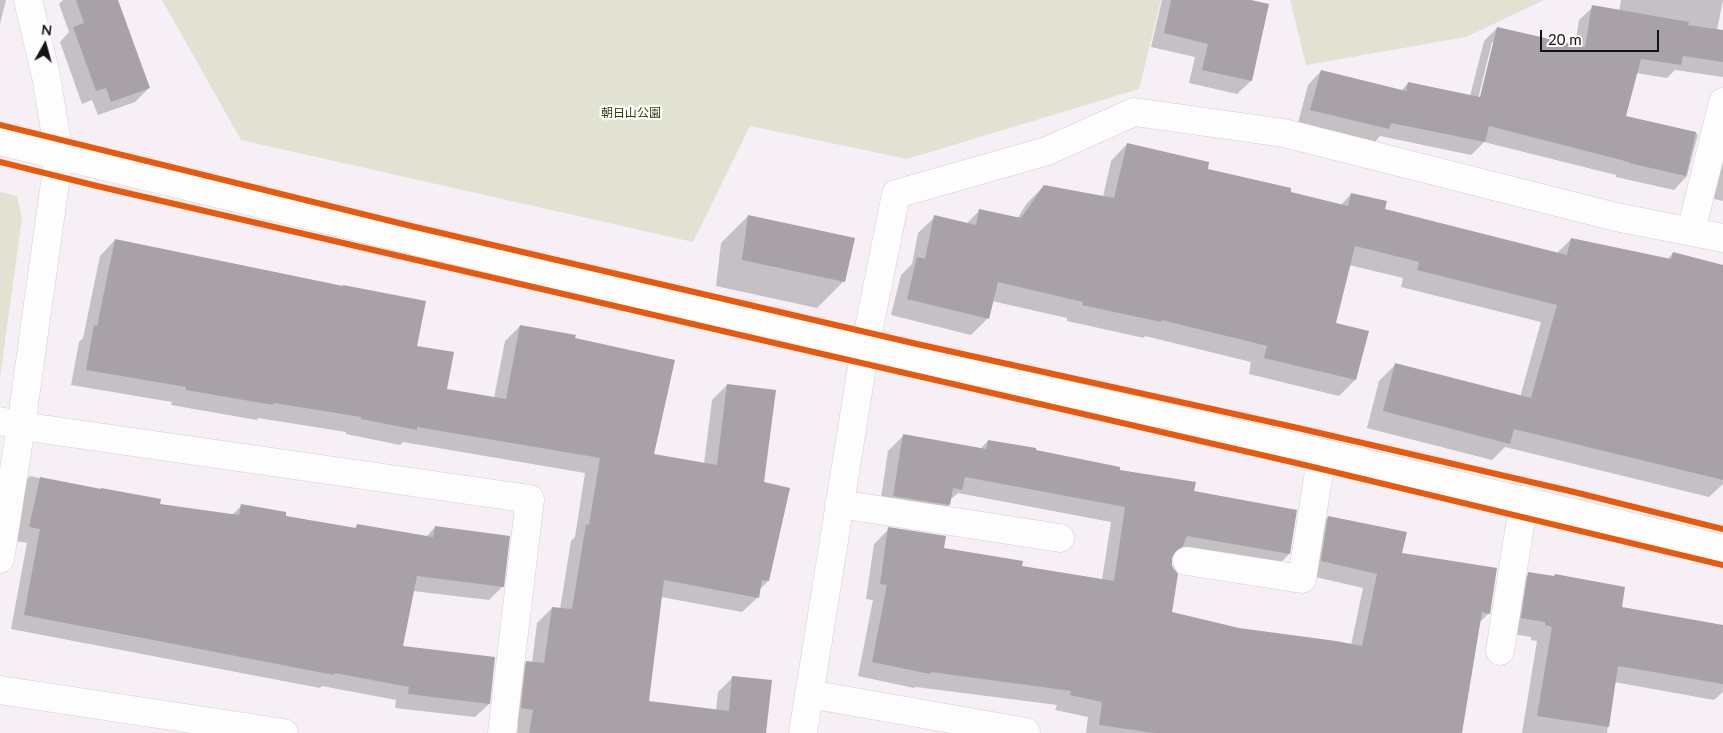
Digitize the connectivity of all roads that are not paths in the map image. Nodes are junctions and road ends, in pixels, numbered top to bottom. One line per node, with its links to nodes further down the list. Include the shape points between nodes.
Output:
1 (28, 0): 4 (street, via 46,76)
2 (1723, 102): 5 (street)
3 (0, 140): 4 (street)
4 (59, 154): 7 (street); 8 (street)
5 (1691, 231): 6 (street); 7 (street, via 1616,217 1284,133 1134,112 1048,151 896,194)
6 (1723, 238)
7 (865, 348): 9 (street); 11 (street)
8 (11, 424): 14 (street); 21 (street, via 530,499)
9 (1322, 453): 10 (street); 15 (street, via 1302,579)
10 (1524, 500): 13 (street); 16 (street)
11 (839, 504): 12 (street); 18 (street)
12 (1060, 538)
13 (1723, 549)
14 (0, 559)
15 (1187, 561)
16 (1500, 652)
17 (0, 690): 20 (street)
18 (809, 694): 19 (street); 22 (street)
19 (1026, 732)
20 (284, 733)
21 (502, 733)
22 (803, 733)

